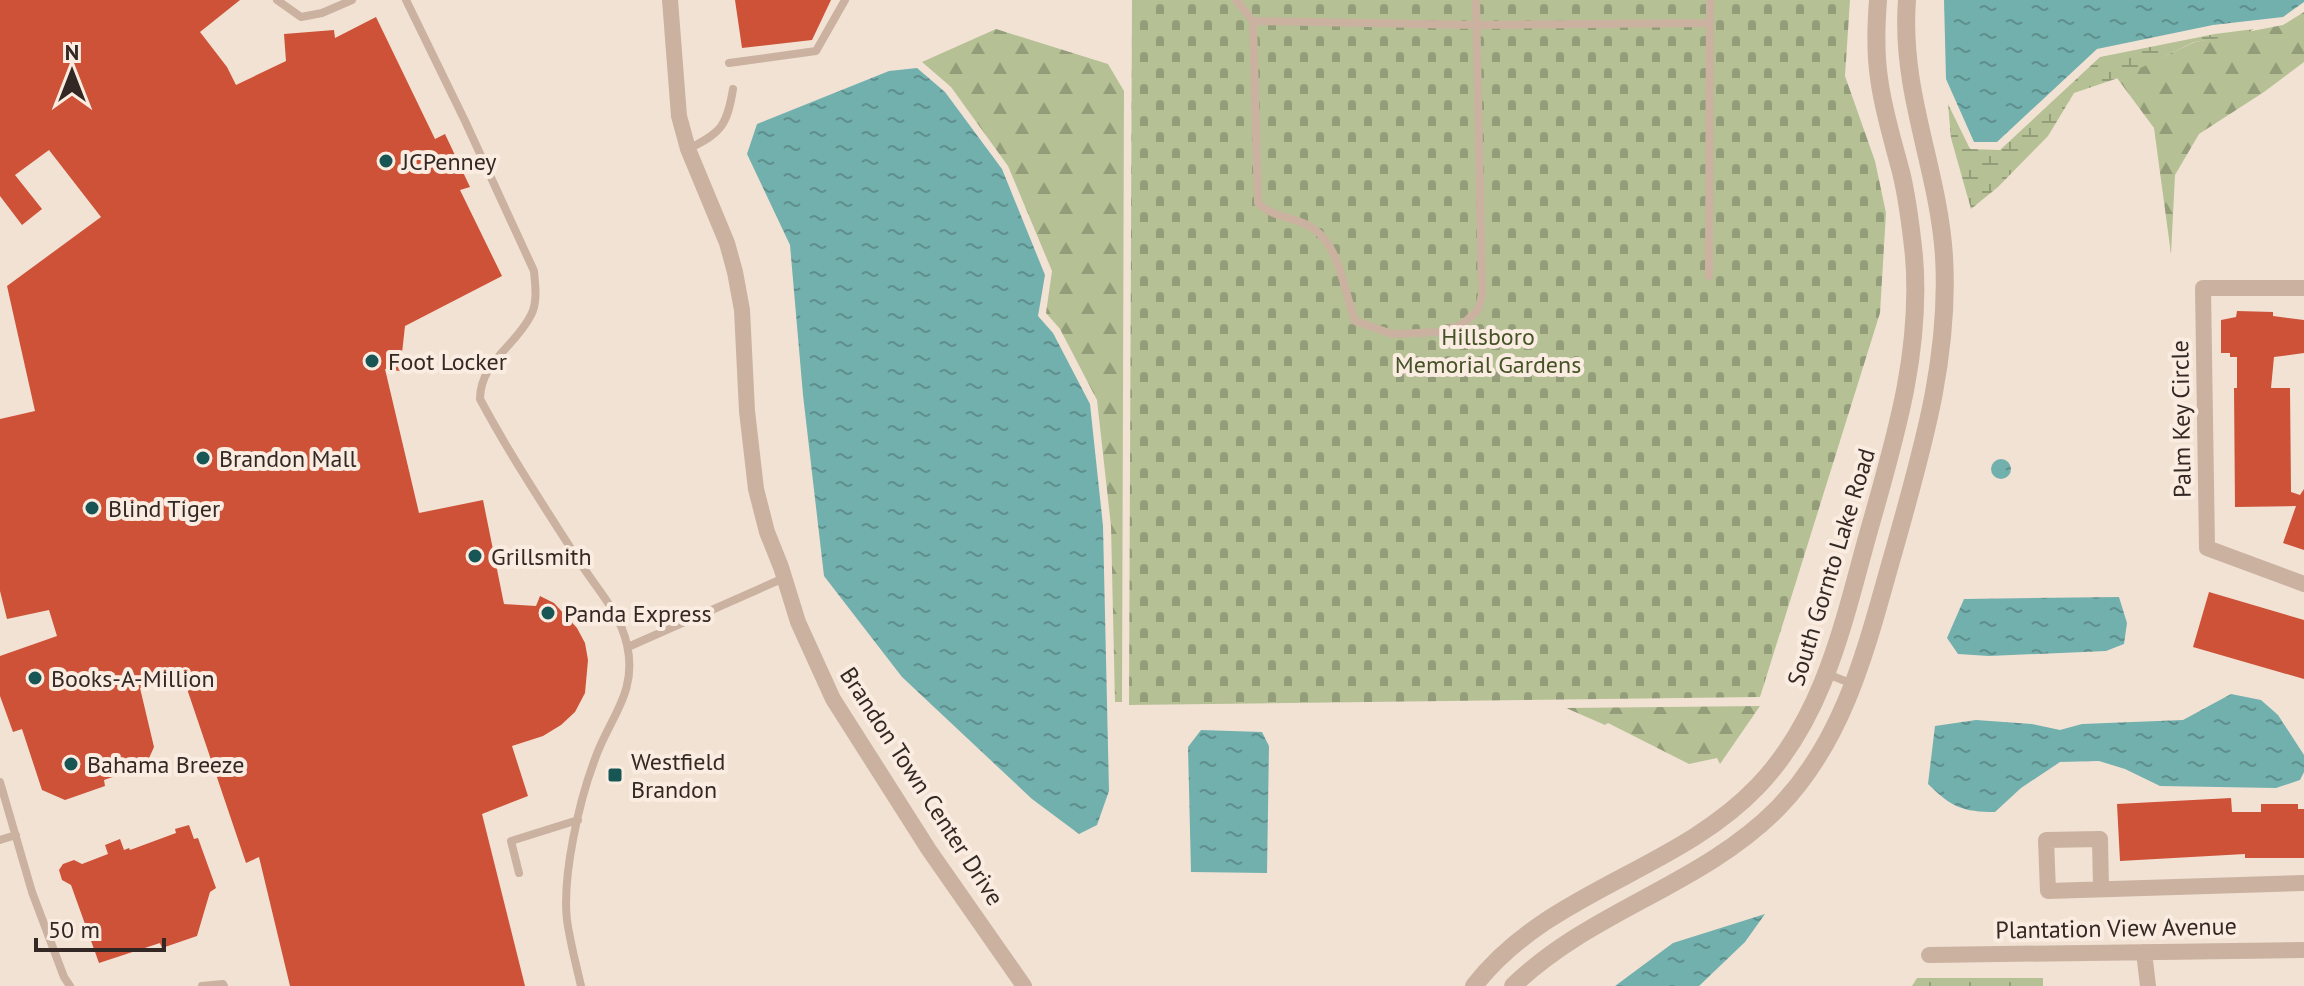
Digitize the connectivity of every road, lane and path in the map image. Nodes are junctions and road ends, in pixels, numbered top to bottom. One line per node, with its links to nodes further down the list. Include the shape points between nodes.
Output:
1 (277, 0): 2 (lane, via 301,17)
2 (352, 0)
3 (406, 0): 21 (lane, via 534,271 533,313 494,360 480,384 480,399 610,605)
4 (670, 0): 16 (street, Brandon Town Center Drive, via 679,116)
5 (845, 0): 14 (lane, via 816,51)
6 (1236, 0): 11 (lane)
7 (1476, 0): 13 (lane)
8 (1710, 0): 12 (lane)
9 (1878, 0): 22 (street, South Gornto Lake Road, via 1879,81 1913,245 1912,355 1902,414)
10 (1907, 0): 23 (street, via 1908,76 1944,255 1942,353 1931,418)
11 (1253, 21): 13 (lane); 13 (lane, via 1258,203 1269,214 1314,229 1329,246 1355,321 1392,334 1441,332 1463,324 1478,310 1482,295)
12 (1709, 23): 13 (lane); 17 (lane)
13 (1476, 25)
14 (729, 63)
15 (733, 89): 16 (lane, via 728,117 709,139)
16 (688, 149): 19 (street, Brandon Town Center Drive, via 735,272 754,475 763,519)
17 (1709, 276)
18 (2304, 288): 20 (street, Palm Key Circle, via 2203,288 2207,548)
19 (785, 577): 21 (lane); 38 (street, Brandon Town Center Drive, via 798,622 833,699)
20 (2304, 584)
21 (628, 647): 25 (lane, via 622,705 595,757)
22 (1827, 674): 23 (lane); 39 (street, South Gornto Lake Road, via 1793,743 1727,816 1548,918 1510,947)
23 (1855, 685): 40 (street, via 1838,725 1807,773 1745,839 1704,868 1579,934)
24 (0, 782): 26 (lane)
25 (578, 820): 28 (lane, via 511,841); 37 (lane, via 566,898)
26 (16, 835): 27 (lane); 34 (lane, via 32,892)
27 (0, 840)
28 (519, 873)
29 (2304, 883): 30 (street)
30 (2101, 889): 30 (street, via 2048,891 2046,840 2100,839)
31 (2304, 950): 32 (street, Plantation View Avenue)
32 (2144, 952): 33 (street, Plantation View Avenue); 41 (street)
33 (1929, 955)
34 (70, 986)
35 (202, 986): 36 (lane)
36 (224, 986)
37 (581, 986)
38 (1024, 986)
39 (1474, 986)
40 (1513, 986)
41 (2148, 986)

